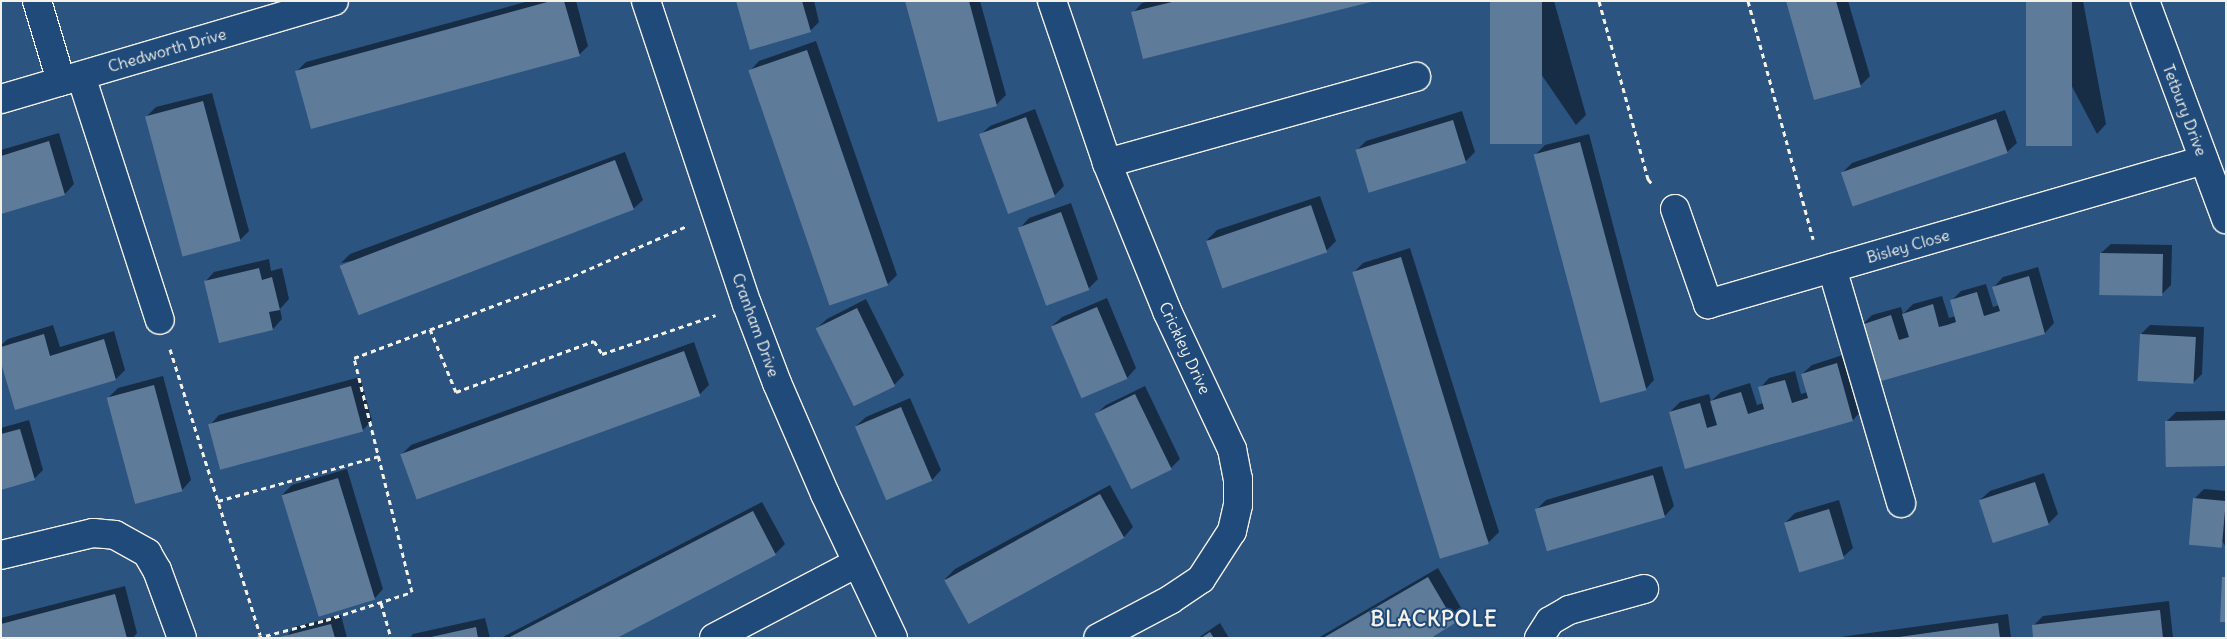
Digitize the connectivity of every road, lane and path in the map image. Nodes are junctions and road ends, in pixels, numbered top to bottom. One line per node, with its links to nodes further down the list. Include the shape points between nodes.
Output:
1 (37, 1): 9 (street)
2 (334, 1): 9 (street, Chedworth Drive)
3 (646, 1): 14 (street, Cranham Drive)
4 (1052, 1): 12 (street, Crickley Drive)
5 (1599, 1): 13 (path, via 1648,179)
6 (1748, 1): 16 (path)
7 (2145, 1): 11 (street, Tetbury Drive)
8 (1416, 77): 12 (street)
9 (71, 78): 10 (street, Chedworth Drive); 18 (street)
10 (1, 99)
11 (2204, 160): 15 (street, Tetbury Drive); 16 (street, Bisley Close)
12 (1107, 163): 32 (street, Crickley Drive, via 1167,311 1232,450 1238,479 1238,505 1232,531 1201,579 1170,600)
13 (1674, 209): 16 (street, Bisley Close, via 1708,304)
14 (716, 213): 17 (street, Cranham Drive); 19 (path, via 573,276)
15 (2226, 219)
16 (1827, 269): 22 (street)
17 (747, 304): 19 (path, via 602,354 594,341 456,392); 24 (street, Cranham Drive)
18 (160, 320): 21 (path)
19 (430, 329): 20 (path, via 354,358)
20 (378, 456): 21 (path); 26 (path, via 412,592)
21 (218, 501): 27 (path)
22 (1902, 503)
23 (1, 555): 28 (street, via 93,533 115,535 147,553 157,570)
24 (857, 564): 30 (street); 31 (street, Cranham Drive)
25 (1644, 590): 33 (street, via 1569,610 1550,621)
26 (381, 603): 27 (path); 29 (path)
27 (258, 636)
28 (182, 638)
29 (391, 638)
30 (714, 638)
31 (893, 638)
32 (1098, 638)
33 (1540, 638)

